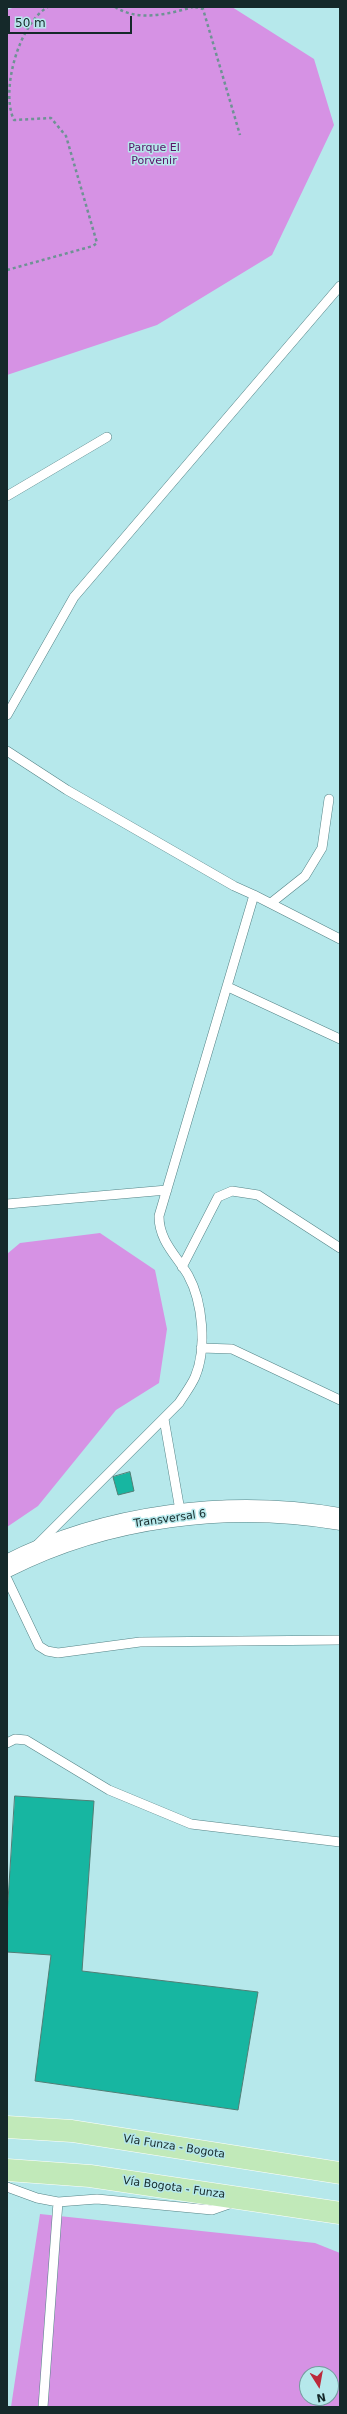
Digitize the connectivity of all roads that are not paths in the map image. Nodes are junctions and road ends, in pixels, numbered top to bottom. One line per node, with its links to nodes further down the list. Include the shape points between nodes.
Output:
1 (340, 286): 4 (lane, via 74,597)
2 (107, 437): 3 (lane)
3 (7, 496)
4 (7, 715)
5 (7, 751): 7 (lane, via 67,790)
6 (329, 799): 8 (lane, via 322,848 305,876)
7 (254, 895): 8 (lane); 10 (lane)
8 (271, 903): 9 (lane)
9 (340, 939)
10 (228, 987): 11 (lane); 12 (lane)
11 (340, 1039)
12 (167, 1190): 13 (lane); 15 (lane, via 159,1216 159,1229 165,1243)
13 (7, 1204)
14 (340, 1248): 15 (lane, via 258,1195 232,1191 218,1197)
15 (182, 1266): 16 (lane, via 196,1292 201,1312)
16 (201, 1348): 17 (lane, via 232,1349); 18 (lane, via 195,1376 179,1403)
17 (340, 1400)
18 (164, 1419): 19 (lane); 21 (lane)
19 (181, 1516): 20 (street, Transversal 6, via 256,1511 312,1514); 21 (street, Transversal 6, via 83,1536)
20 (340, 1519)
21 (26, 1556): 22 (street, Transversal 6)
22 (7, 1566)
23 (7, 1579): 24 (lane, via 39,1646 47,1651 58,1653 140,1642)
24 (340, 1640)
25 (7, 1743): 26 (lane, via 15,1739 26,1740 109,1790 191,1824)
26 (340, 1842)
27 (7, 2127): 29 (main road, Vía Funza - Bogota, via 72,2131)
28 (7, 2170): 31 (main road, Vía Bogota - Funza, via 90,2176)
29 (340, 2173)
30 (7, 2187): 32 (lane, via 37,2198)
31 (247, 2198): 32 (lane, via 212,2210 97,2199); 33 (main road, Vía Bogota - Funza)
32 (58, 2202): 34 (lane)
33 (340, 2213)
34 (42, 2407)

